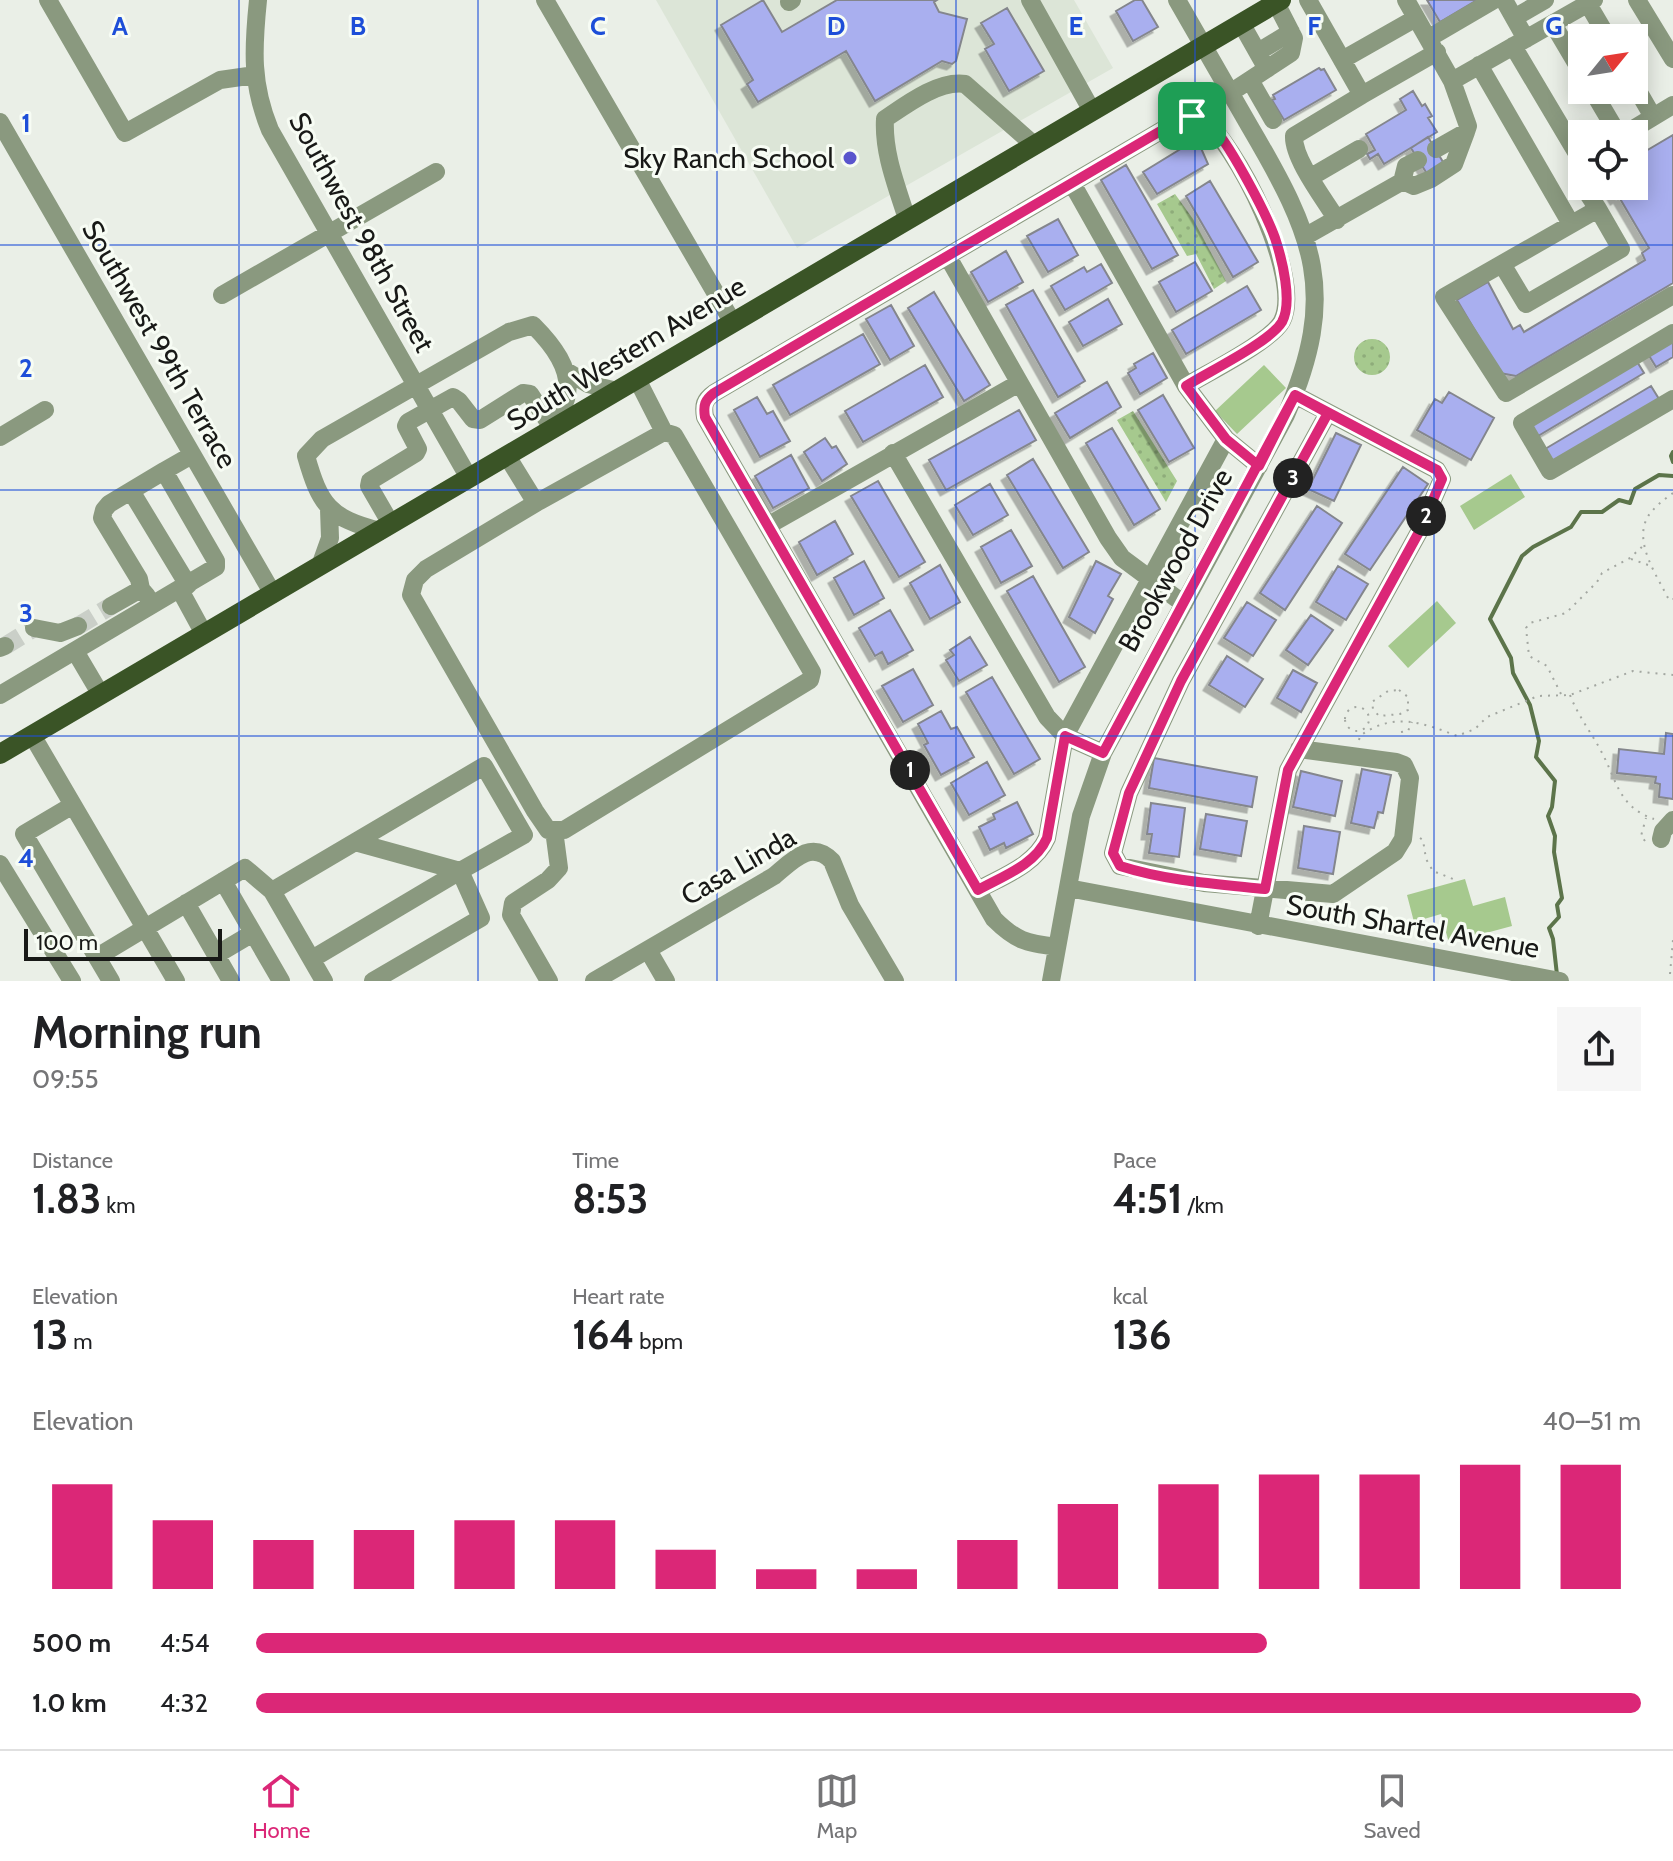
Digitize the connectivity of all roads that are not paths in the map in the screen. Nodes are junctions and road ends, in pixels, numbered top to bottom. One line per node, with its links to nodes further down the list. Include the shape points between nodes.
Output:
1 (48, 0): 29 (street, via 125,133 220,80)
2 (258, 0): 29 (street, Southwest 98th Street)
3 (545, 0): 62 (street)
4 (1030, 0): 36 (street)
5 (1177, 0): 22 (street, Brookwood Drive)
6 (1308, 0): 26 (street)
7 (1406, 0): 14 (street)
8 (1494, 0): 21 (street)
9 (1504, 0): 15 (street)
10 (1545, 0): 15 (street)
11 (1637, 0): 25 (street)
12 (1278, 2): 16 (main road, South Western Avenue); 19 (street)
13 (1591, 2): 17 (street); 18 (street)
14 (1416, 18): 21 (street); 26 (street)
15 (1514, 18): 20 (street)
16 (1241, 23): 22 (main road, South Western Avenue); 24 (street)
17 (1553, 24): 20 (street); 23 (street)
18 (1601, 24)
19 (1291, 32): 24 (street); 28 (street, via 1291,53)
20 (1520, 42): 27 (street); 42 (street)
21 (1433, 45): 31 (street); 33 (street)
22 (1203, 46): 32 (street, Brookwood Drive); 36 (main road, South Western Avenue)
23 (1568, 49)
24 (1258, 52): 28 (street)
25 (1673, 59)
26 (1342, 60): 33 (street)
27 (1479, 65): 31 (street); 55 (street)
28 (1267, 69): 30 (street)
29 (255, 75): 56 (street, Southwest 98th Street, via 270,130)
30 (1250, 80): 32 (street); 38 (street)
31 (1452, 81): 41 (street)
32 (1230, 93): 57 (street, Brookwood Drive, via 1291,198)
33 (1362, 95): 48 (street, via 1294,136)
34 (1646, 104): 37 (street)
35 (1673, 105): 37 (street)
36 (1092, 111): 43 (main road, South Western Avenue)
37 (1653, 117): 39 (street)
38 (1273, 120)
39 (1648, 120)
40 (0, 122): 80 (street, Southwest 99th Terrace)
41 (1466, 132): 45 (street); 49 (street, via 1454,164 1414,186)
42 (1568, 137)
43 (1034, 145): 53 (main road, South Western Avenue); 53 (street, via 965,84 953,82 896,112 885,119 885,133)
44 (1359, 149): 48 (street)
45 (1436, 149)
46 (1418, 160): 49 (street, via 1406,166)
47 (436, 172): 56 (street)
48 (1311, 177): 54 (street)
49 (1402, 182): 54 (street)
50 (1073, 185): 58 (street); 68 (street); 68 (street, via 1192,116 1210,123 1228,146 1274,236 1286,304 1273,334)
51 (1592, 200): 52 (street)
52 (1598, 209): 55 (street); 59 (street, via 1621,249 1526,304)
53 (907, 219): 62 (main road, South Western Avenue)
54 (1337, 220): 57 (street)
55 (1571, 224): 59 (street)
56 (329, 233): 60 (street); 67 (street, Southwest 98th Street)
57 (1306, 236): 70 (street, Brookwood Drive, via 1314,316 1308,360)
58 (948, 257): 66 (street); 88 (street, via 707,398 705,417)
59 (1502, 264): 61 (street, via 1444,297 1506,393)
60 (222, 295)
61 (1673, 295)
62 (733, 323): 65 (main road, South Western Avenue)
63 (1673, 333): 71 (street, via 1522,423 1550,471)
64 (566, 371): 67 (street, via 533,325 509,332); 69 (street, via 588,384); 75 (street, via 566,398)
65 (637, 379): 69 (main road, South Western Avenue); 76 (street)
66 (1019, 383): 79 (street); 91 (street, via 1108,538 1122,558)
67 (416, 385): 73 (street, Southwest 98th Street); 87 (street, via 322,439 306,456 313,483)
68 (1186, 386): 78 (street)
69 (617, 391): 75 (main road, South Western Avenue)
70 (1295, 395): 74 (street); 82 (street, Brookwood Drive)
71 (1673, 399)
72 (45, 410): 77 (street)
73 (430, 410): 75 (street, via 453,397 480,420 523,393 530,394); 84 (street, Southwest 98th Street); 89 (street, via 406,426 416,453 370,481)
74 (1328, 413): 106 (street, via 1437,470 1442,479 1419,532); 116 (street, via 1181,681 1129,793 1113,853 1120,866 1138,872)
75 (553, 429): 81 (main road, South Western Avenue)
76 (664, 432): 86 (street); 110 (street, via 674,435 812,672 810,680 564,830)
77 (0, 437)
78 (1226, 439): 82 (street); 91 (street)
79 (893, 453): 88 (street); 105 (street, via 1047,717)
80 (192, 455): 83 (street); 94 (street, Southwest 99th Terrace)
81 (507, 456): 84 (main road, South Western Avenue); 86 (street)
82 (1259, 466): 95 (street, Brookwood Drive)
83 (164, 471): 85 (street); 92 (street, via 216,561 212,571)
84 (469, 478): 89 (main road, South Western Avenue)
85 (131, 491): 92 (street); 93 (street, via 109,504 102,518)
86 (536, 503): 110 (street, via 426,569 415,580 411,595 535,811 548,830)
87 (329, 509): 89 (street, via 347,522); 90 (street, via 330,538)
88 (769, 525): 117 (street)
89 (386, 528): 90 (main road, South Western Avenue)
90 (320, 566): 94 (main road, South Western Avenue)
91 (1151, 581): 95 (street); 105 (street)
92 (184, 587): 97 (street); 100 (street)
93 (141, 589): 96 (street); 97 (street)
94 (273, 594): 100 (main road, South Western Avenue)
95 (1184, 604): 107 (street, Brookwood Drive)
96 (111, 606)
97 (152, 606): 101 (street)
98 (78, 626): 99 (street, via 60,633)
99 (34, 628)
100 (204, 634): 103 (main road, South Western Avenue)
101 (75, 651): 102 (street); 103 (street)
102 (0, 695)
103 (101, 695): 104 (main road, South Western Avenue)
104 (32, 735): 108 (main road, South Western Avenue); 109 (street)
105 (1065, 736): 107 (street); 117 (street, via 1042,849)
106 (1299, 749): 116 (street, via 1288,770); 116 (street, via 1404,765 1410,778 1403,839 1395,852 1333,894)
107 (1103, 753): 115 (street, Brookwood Drive, via 1081,816)
108 (0, 754)
109 (73, 805): 121 (street); 126 (street, via 24,834)
110 (554, 830): 135 (street, via 559,868 513,903 511,915)
111 (355, 842): 113 (street); 113 (street, via 484,766 524,835); 118 (street)
112 (0, 864): 128 (street)
113 (460, 871): 127 (street); 134 (street, via 481,918)
114 (223, 881): 118 (street, via 245,868); 119 (street); 122 (street)
115 (1068, 888): 120 (street, South Shartel Avenue); 123 (street, Brookwood Drive)
116 (1265, 889): 120 (street)
117 (978, 890): 123 (street, via 1011,936)
118 (272, 891): 127 (street)
119 (186, 903): 121 (street); 125 (street)
120 (1258, 926): 140 (street, South Shartel Avenue)
121 (145, 928): 126 (street); 130 (street)
122 (253, 933): 125 (street); 132 (street)
123 (1057, 947): 139 (street, Brookwood Drive)
124 (648, 950): 136 (street, Casa Linda); 137 (street); 138 (street, Casa Linda, via 774,876 800,854 814,851 832,861 850,905)
125 (216, 955): 131 (street)
126 (97, 957): 129 (street)
127 (312, 959): 133 (street)
128 (72, 981)
129 (111, 981)
130 (176, 981)
131 (231, 981)
132 (281, 981)
133 (324, 981)
134 (373, 981)
135 (549, 981)
136 (594, 981)
137 (666, 981)
138 (895, 981)
139 (1051, 981)
140 (1560, 981)

